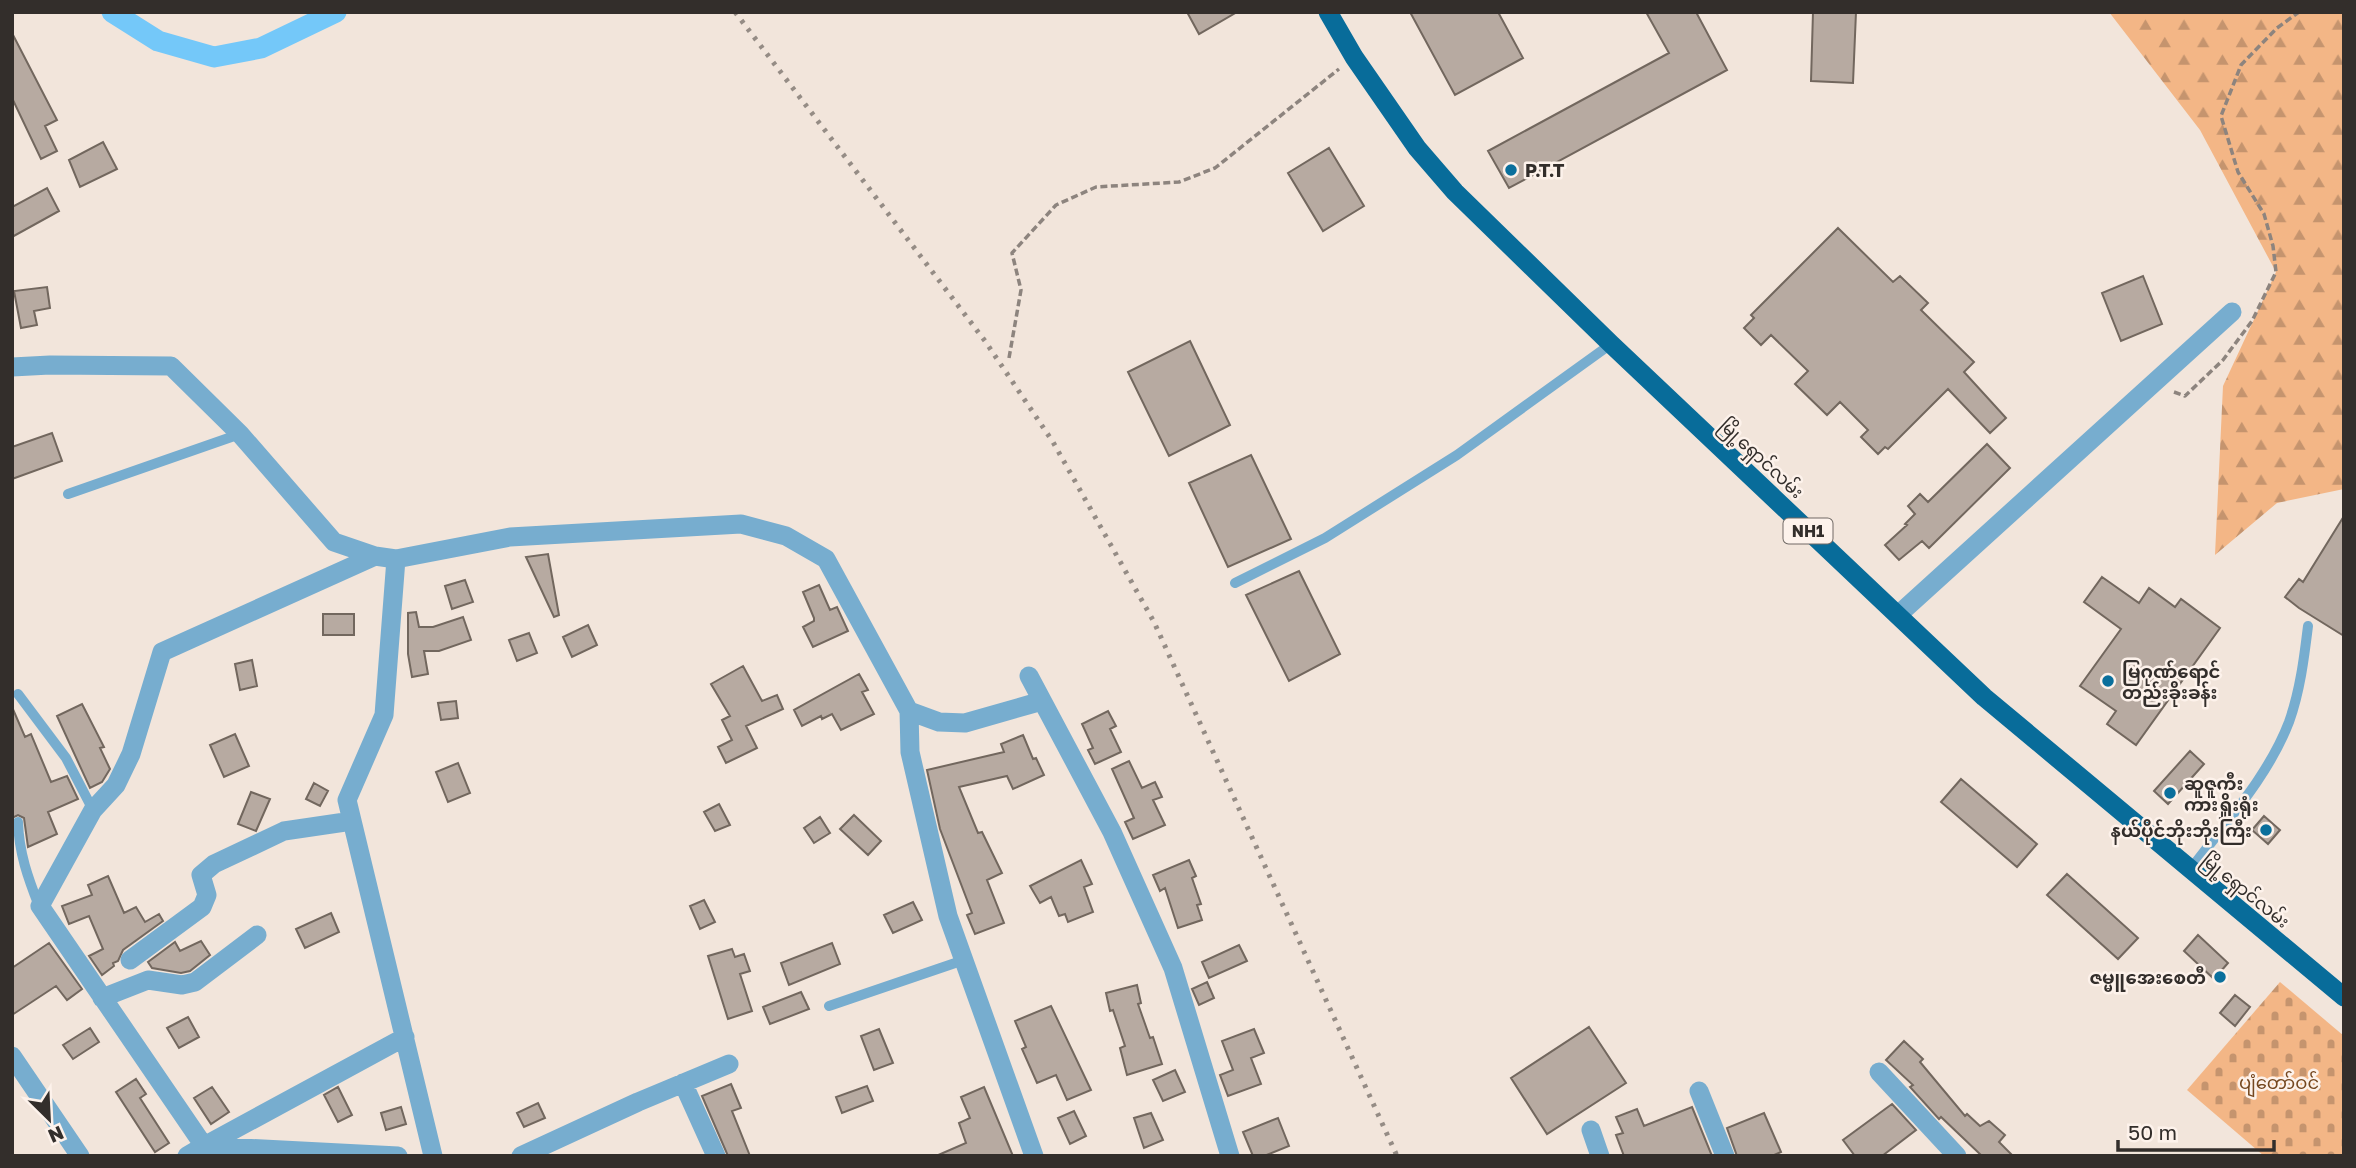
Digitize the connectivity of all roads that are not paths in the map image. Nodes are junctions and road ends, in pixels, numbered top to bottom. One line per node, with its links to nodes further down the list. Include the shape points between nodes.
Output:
1 (1328, 12): 3 (highway, မြို့ရှောင်လမ်း / NH1, via 1417,148 1455,192)
2 (2231, 312): 10 (street)
3 (1611, 344): 9 (lane, via 1457,455 1325,538); 10 (highway, မြို့ရှောင်လမ်း / NH1)
4 (12, 367): 5 (street, via 171,366)
5 (240, 434): 6 (lane); 7 (street, via 334,542)
6 (68, 494)
7 (375, 556): 8 (street); 16 (street, via 162,652 131,754 116,785)
8 (396, 559): 15 (street, via 510,537 741,524 786,536 826,559); 17 (street, via 384,715 347,800)
9 (1235, 583)
10 (1898, 615): 19 (highway, မြို့ရှောင်လမ်း / NH1, via 1984,697)
11 (2308, 626): 19 (lane, via 2289,722 2272,758)
12 (1029, 677): 14 (street)
13 (18, 694): 16 (lane, via 66,758)
14 (1042, 701): 15 (street, via 965,723 939,722); 41 (street, via 1112,832 1173,968)
15 (909, 711): 23 (street, via 910,752 948,916)
16 (93, 810): 20 (street)
17 (352, 821): 22 (street, via 284,831 214,864 201,875 207,895 202,907); 27 (street)
18 (18, 822): 20 (lane, via 19,847)
19 (2190, 871): 24 (highway, မြို့ရှောင်လမ်း / NH1)
20 (40, 906): 25 (street)
21 (257, 935): 25 (street, via 195,982 182,985 148,980)
22 (130, 960)
23 (964, 960): 26 (lane); 40 (street)
24 (2344, 997)
25 (102, 998): 34 (street)
26 (829, 1006)
27 (405, 1037): 34 (street); 37 (street)
28 (12, 1056): 35 (street)
29 (729, 1064): 31 (street)
30 (1879, 1072): 44 (street)
31 (683, 1083): 38 (street); 39 (street)
32 (1699, 1091): 43 (street)
33 (1591, 1130): 42 (street)
34 (196, 1151): 36 (street)
35 (80, 1156)
36 (398, 1156)
37 (433, 1156)
38 (521, 1156)
39 (716, 1156)
40 (1034, 1156)
41 (1230, 1156)
42 (1600, 1156)
43 (1725, 1156)
44 (1957, 1156)

